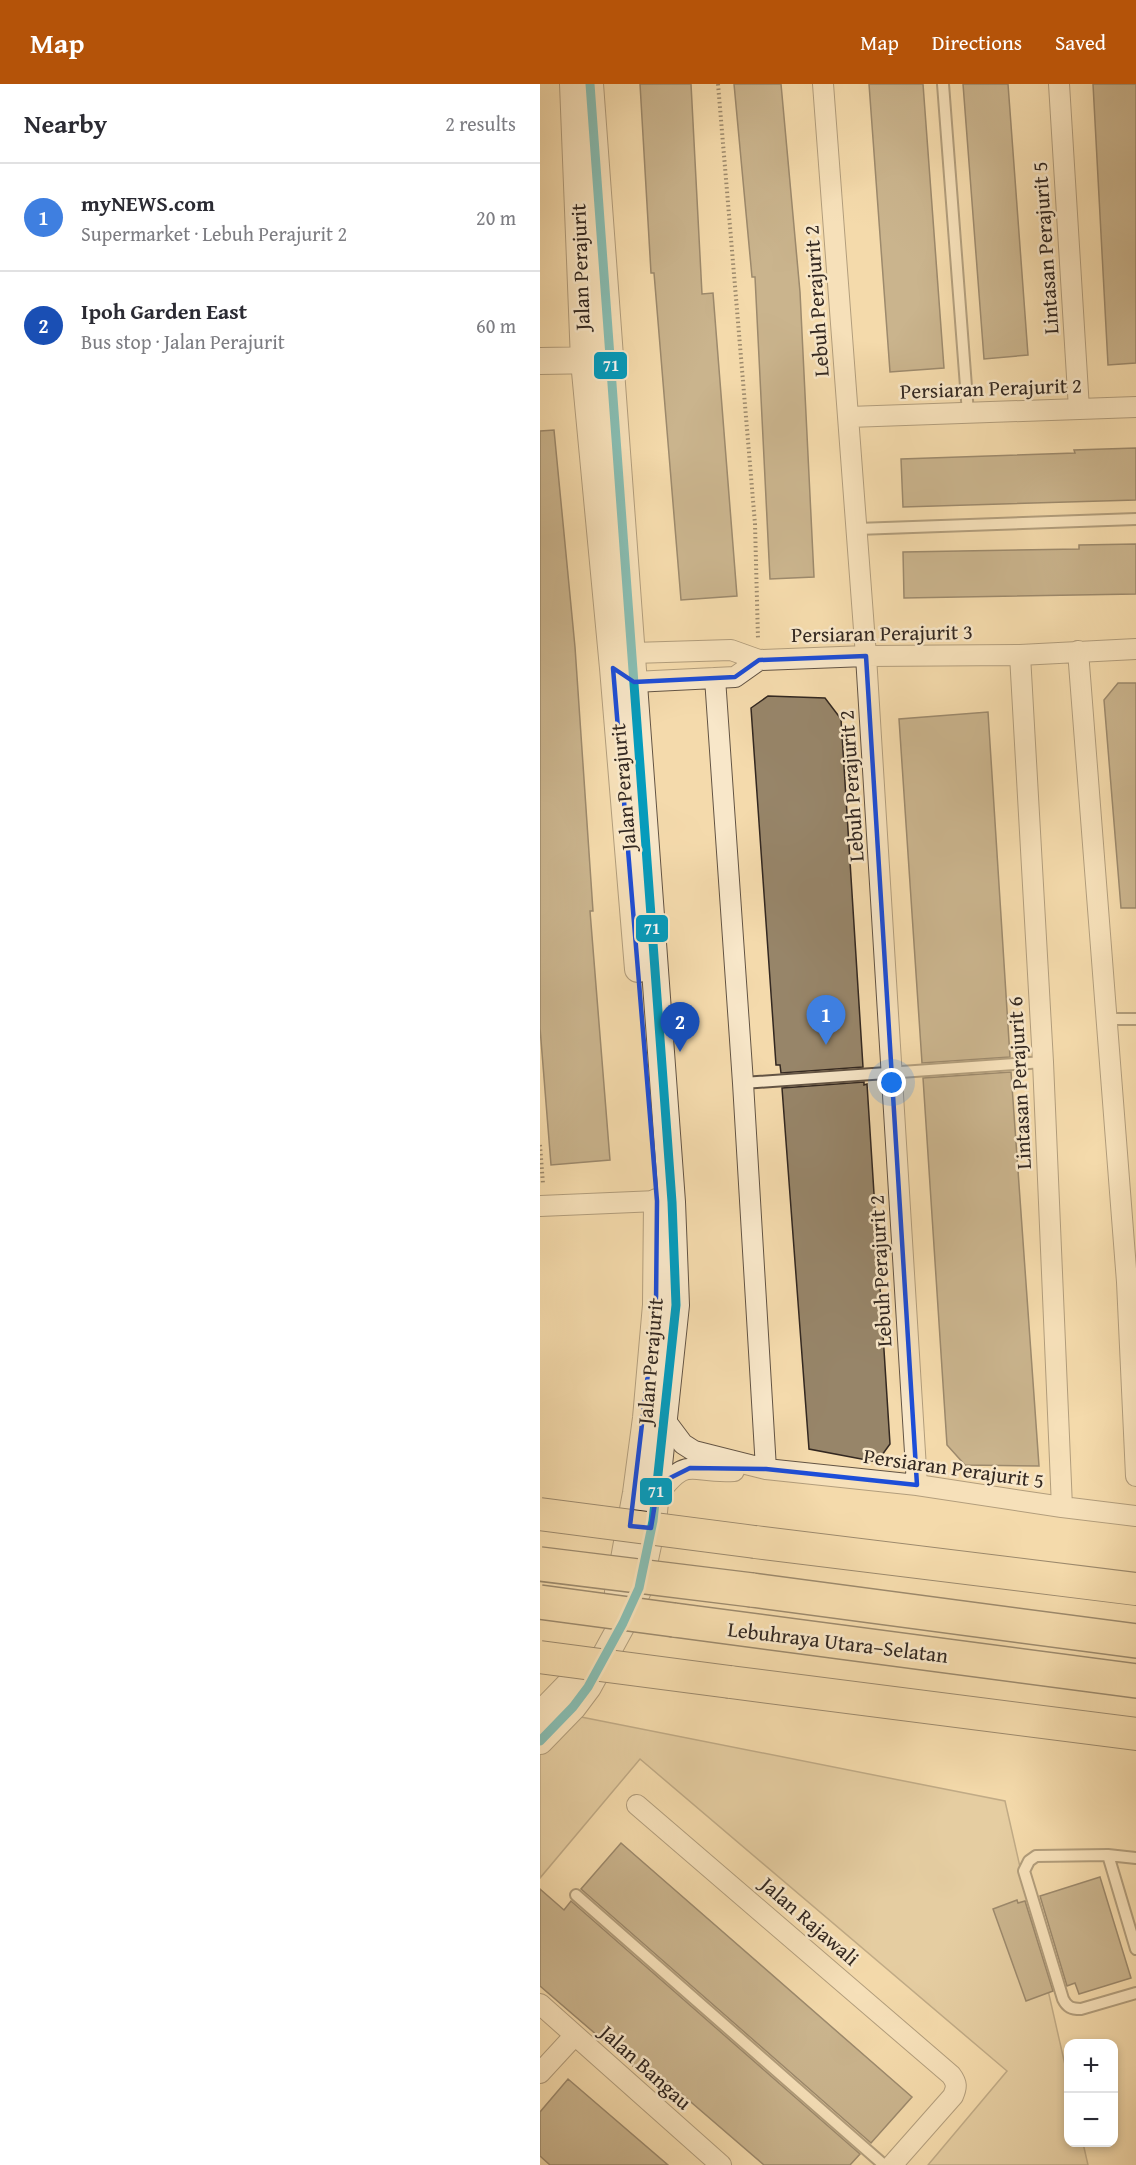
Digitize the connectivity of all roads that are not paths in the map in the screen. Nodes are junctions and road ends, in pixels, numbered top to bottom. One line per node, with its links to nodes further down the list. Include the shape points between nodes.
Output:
1 (573, 84): 8 (street, Jalan Perajurit)
2 (590, 84): 6 (street, Jalan Perajurit)
3 (823, 84): 12 (street, Lebuh Perajurit 2)
4 (943, 84): 11 (lane)
5 (1059, 84): 10 (street, Lintasan Perajurit 5)
6 (610, 360): 8 (street); 17 (street, Jalan Perajurit)
7 (540, 361): 8 (street)
8 (584, 361): 21 (street, Jalan Perajurit)
9 (1136, 407): 10 (street, Persiaran Perajurit 2)
10 (1079, 409): 11 (street, Persiaran Perajurit 2)
11 (968, 413): 12 (street, Persiaran Perajurit 2)
12 (849, 417): 14 (street, Lebuh Perajurit 2)
13 (1136, 519): 14 (lane)
14 (857, 529): 18 (street, Lebuh Perajurit 2)
15 (1136, 649): 16 (street, Persiaran Perajurit 3)
16 (1078, 651): 19 (street, Persiaran Perajurit 3); 24 (street)
17 (633, 653): 20 (street, via 731,650); 21 (street); 23 (street, Jalan Perajurit)
18 (866, 656): 19 (street, Persiaran Perajurit 3); 20 (street, Persiaran Perajurit 3); 27 (street, Lebuh Perajurit 2)
19 (1020, 656): 26 (street, Lintasan Perajurit 6)
20 (759, 660): 22 (street, via 735,677)
21 (613, 668): 23 (street); 29 (street, Jalan Perajurit)
22 (715, 678): 23 (street); 28 (street)
23 (634, 682): 32 (street, Jalan Perajurit, via 676,1254 676,1305)
24 (1108, 1019): 25 (lane); 31 (street)
25 (1136, 1019)
26 (1043, 1062): 27 (lane); 37 (street, Lintasan Perajurit 6)
27 (893, 1072): 28 (lane); 35 (street, Lebuh Perajurit 2)
28 (743, 1083): 33 (street)
29 (657, 1202): 30 (street); 46 (street, Jalan Perajurit, via 656,1305 646,1418 619,1590 574,1680)
30 (542, 1206)
31 (1132, 1282): 34 (street)
32 (665, 1420): 33 (street, Persiaran Perajurit 5, via 683,1444 694,1451); 36 (street, Jalan Perajurit)
33 (766, 1469): 35 (street, Persiaran Perajurit 5); 36 (street, Persiaran Perajurit 5, via 728,1472 690,1468 670,1478)
34 (1136, 1476)
35 (917, 1485): 37 (street, Persiaran Perajurit 5)
36 (656, 1497): 48 (street, Jalan Perajurit, via 639,1587 623,1623 588,1687)
37 (1062, 1508): 39 (street, Persiaran Perajurit 5)
38 (540, 1514): 41 (main road, bridge)
39 (1136, 1516)
40 (540, 1564): 43 (highway, Lebuhraya Utara–Selatan, bridge)
41 (1136, 1589)
42 (540, 1602): 45 (highway, Lebuhraya Utara–Selatan, bridge)
43 (1136, 1641)
44 (540, 1657): 47 (main road, bridge)
45 (1136, 1681)
46 (540, 1715)
47 (1136, 1734)
48 (540, 1741)
49 (637, 1804): 60 (street, Jalan Rajawali, via 956,2081 953,2096)
50 (1108, 1856): 51 (lane); 53 (lane); 54 (lane, via 1036,1856 1026,1866 1025,1876 1066,2005 1080,2009)
51 (1136, 1858)
52 (576, 1895): 59 (lane)
53 (1136, 1949)
54 (1136, 1993)
55 (540, 2004): 56 (street, Jalan Bangau)
56 (575, 2035): 57 (street); 58 (street, Jalan Bangau)
57 (540, 2073)
58 (721, 2165)
59 (884, 2165)
60 (892, 2165)

